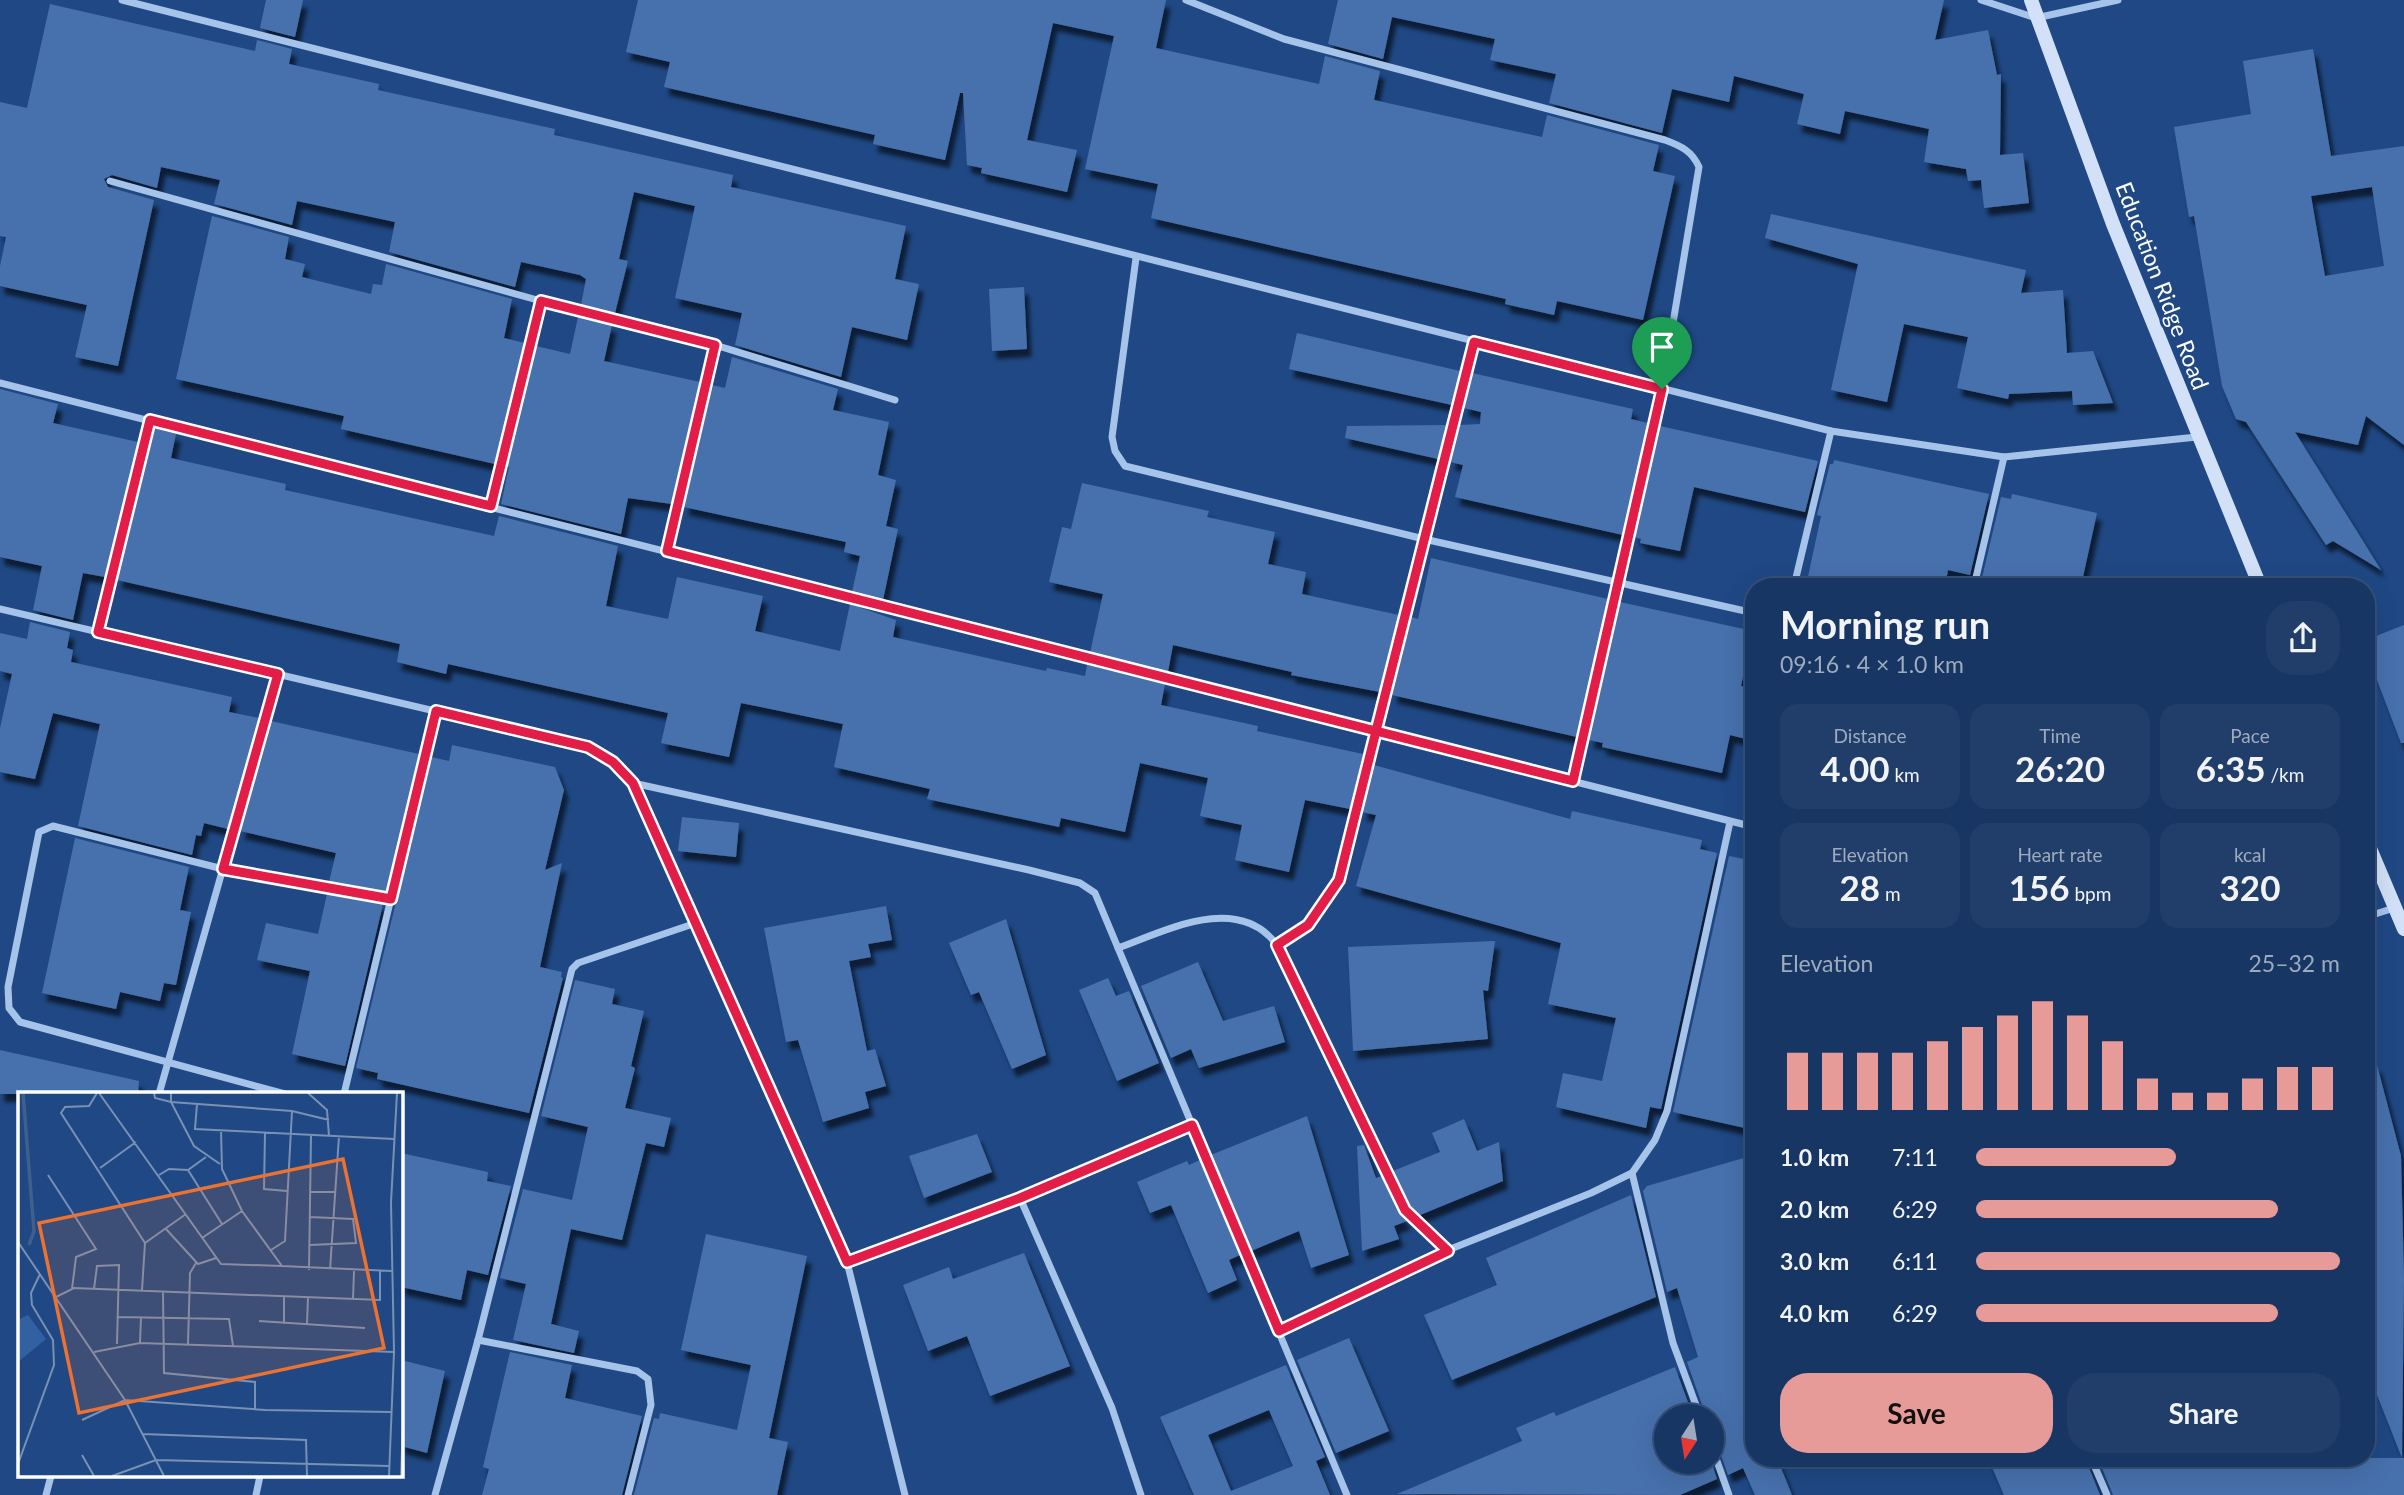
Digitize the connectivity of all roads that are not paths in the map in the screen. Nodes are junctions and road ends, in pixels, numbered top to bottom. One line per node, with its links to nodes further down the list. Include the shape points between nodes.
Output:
1 (122, 0): 8 (street)
2 (1186, 0): 13 (street, via 1284,40 1683,147 1699,167)
3 (1981, 0): 6 (street)
4 (2031, 0): 6 (street, Education Ridge Road)
5 (2118, 0): 6 (street)
6 (2036, 18): 17 (street, Education Ridge Road)
7 (110, 181): 9 (street)
8 (1136, 258): 10 (street); 20 (street, via 1112,437 1125,466)
9 (541, 301): 11 (street); 19 (street)
10 (1474, 342): 13 (street); 20 (street)
11 (715, 345): 14 (street); 21 (street)
12 (0, 383): 15 (street)
13 (1662, 389): 16 (street); 25 (street)
14 (895, 400)
15 (150, 420): 19 (street); 28 (street)
16 (1831, 432): 18 (street); 22 (street)
17 (2197, 437): 18 (street); 24 (street, Education Ridge Road)
18 (2004, 457): 23 (street)
19 (491, 506): 21 (street)
20 (1424, 539): 25 (street); 31 (street)
21 (667, 551): 31 (street)
22 (1796, 578)
23 (1976, 578)
24 (2257, 578)
25 (1618, 583): 27 (street); 32 (street)
26 (0, 609): 28 (street)
27 (1745, 611)
28 (98, 632): 29 (street)
29 (278, 674): 30 (street); 37 (street)
30 (436, 711): 33 (street, via 588,747 613,762); 38 (street)
31 (1376, 731): 32 (street); 43 (street, via 1339,880 1308,925)
32 (1573, 781): 34 (street)
33 (633, 783): 41 (street); 44 (street, via 1080,883 1095,893)
34 (1730, 822): 35 (street); 50 (street, via 1667,1111 1655,1140)
35 (1745, 825)
36 (2375, 860): 39 (street)
37 (223, 869): 38 (street); 45 (street); 45 (street, via 53,826 38,836 8,987 9,1009 20,1022)
38 (391, 899): 48 (street)
39 (2395, 908): 40 (street); 42 (street)
40 (2375, 914)
41 (696, 923): 53 (street); 55 (street, via 578,963 572,969)
42 (2404, 929)
43 (1277, 945): 44 (street, via 1266,931 1252,924 1215,918 1190,921); 52 (street, via 1405,1210)
44 (1118, 948): 49 (street)
45 (167, 1064): 46 (street); 47 (street)
46 (160, 1092)
47 (277, 1092)
48 (345, 1092)
49 (1192, 1125): 51 (street); 54 (street)
50 (1632, 1173): 52 (street); 56 (street, via 1673,1343)
51 (1020, 1198): 53 (street); 64 (street, via 1112,1408)
52 (1448, 1251): 54 (street)
53 (847, 1262): 63 (street)
54 (1279, 1331): 65 (street)
55 (478, 1340): 61 (street); 62 (street, via 637,1371 648,1379 651,1405)
56 (1696, 1404)
57 (2095, 1467): 67 (street)
58 (1722, 1474): 66 (street)
59 (50, 1478): 60 (street)
60 (46, 1495)
61 (435, 1495)
62 (628, 1495)
63 (905, 1495)
64 (1141, 1495)
65 (1347, 1495)
66 (1729, 1495)
67 (2107, 1495)

